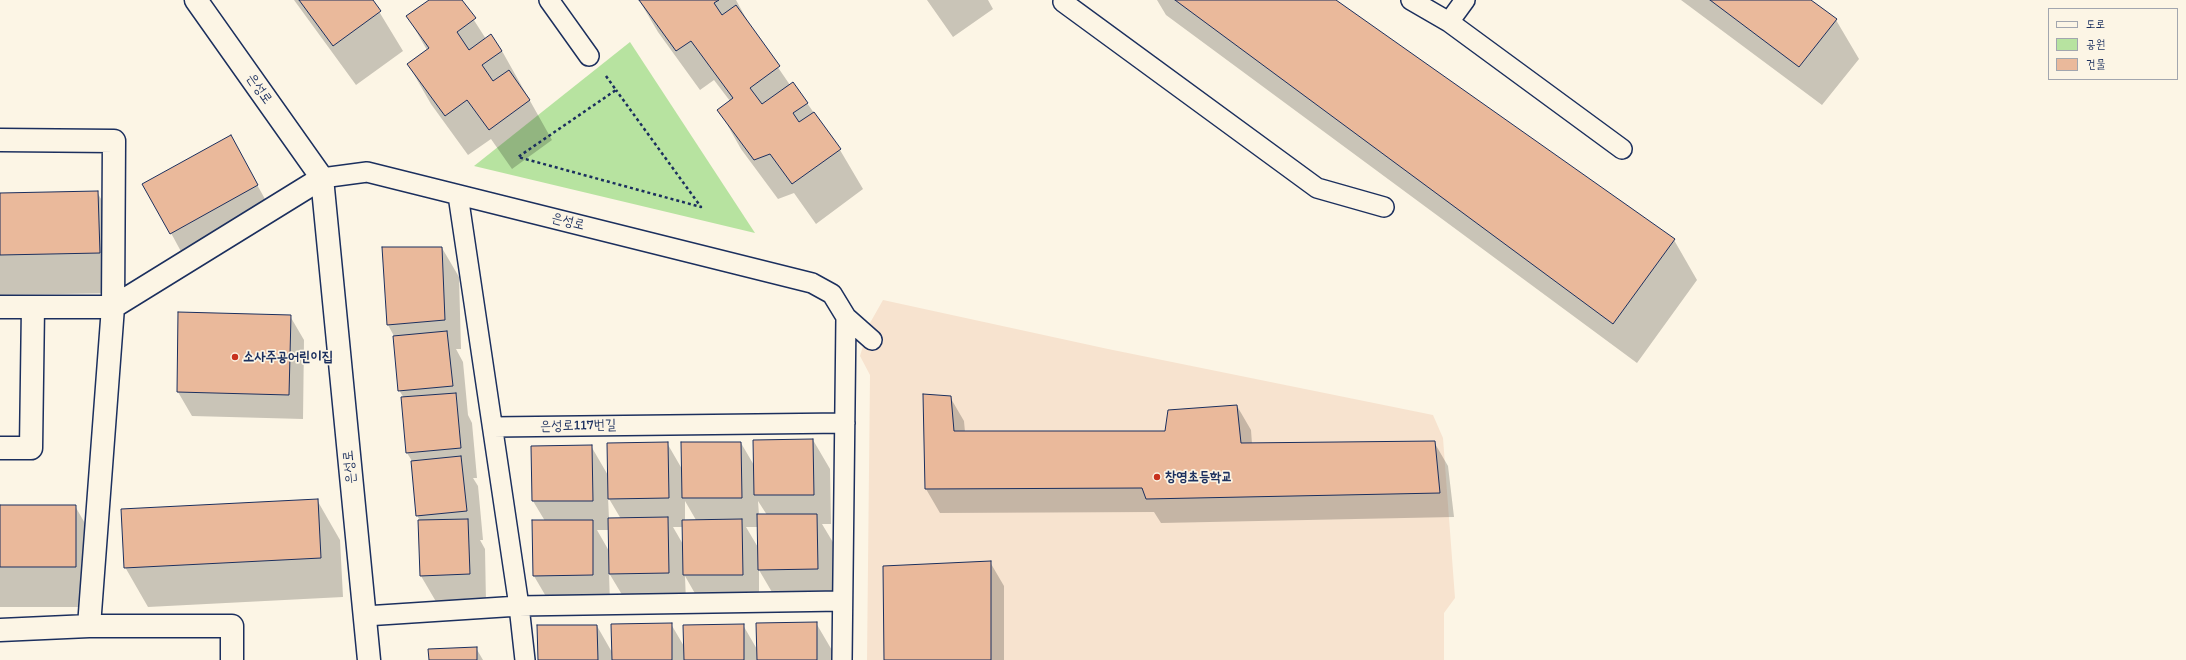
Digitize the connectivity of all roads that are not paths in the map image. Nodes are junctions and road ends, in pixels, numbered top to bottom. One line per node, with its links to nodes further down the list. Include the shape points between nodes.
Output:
1 (196, 0): 10 (street, 은성로)
2 (549, 0): 7 (lane)
3 (1064, 0): 12 (lane, via 1062,2 1317,188)
4 (1411, 0): 6 (lane)
5 (1465, 0): 6 (lane)
6 (1449, 22): 9 (lane)
7 (589, 56)
8 (0, 140): 15 (street, via 114,141)
9 (1622, 149)
10 (322, 178): 11 (lane, 은성로, via 367,172); 15 (street); 23 (street, 은성로)
11 (458, 194): 16 (lane, 은성로, via 812,283 832,294); 19 (lane)
12 (1384, 207)
13 (0, 307): 14 (street)
14 (33, 307): 15 (street); 20 (street, via 31,448)
15 (113, 307): 24 (street)
16 (846, 317): 17 (lane); 18 (lane)
17 (872, 340)
18 (845, 423): 19 (lane, 은성로117번길); 21 (lane)
19 (493, 427): 22 (lane)
20 (0, 448)
21 (842, 601): 22 (lane); 29 (lane)
22 (519, 606): 23 (lane); 28 (lane)
23 (365, 616): 27 (street, 은성로)
24 (90, 626): 25 (street); 26 (street, via 232,626)
25 (0, 630)
26 (232, 660)
27 (368, 660)
28 (525, 660)
29 (842, 660)

